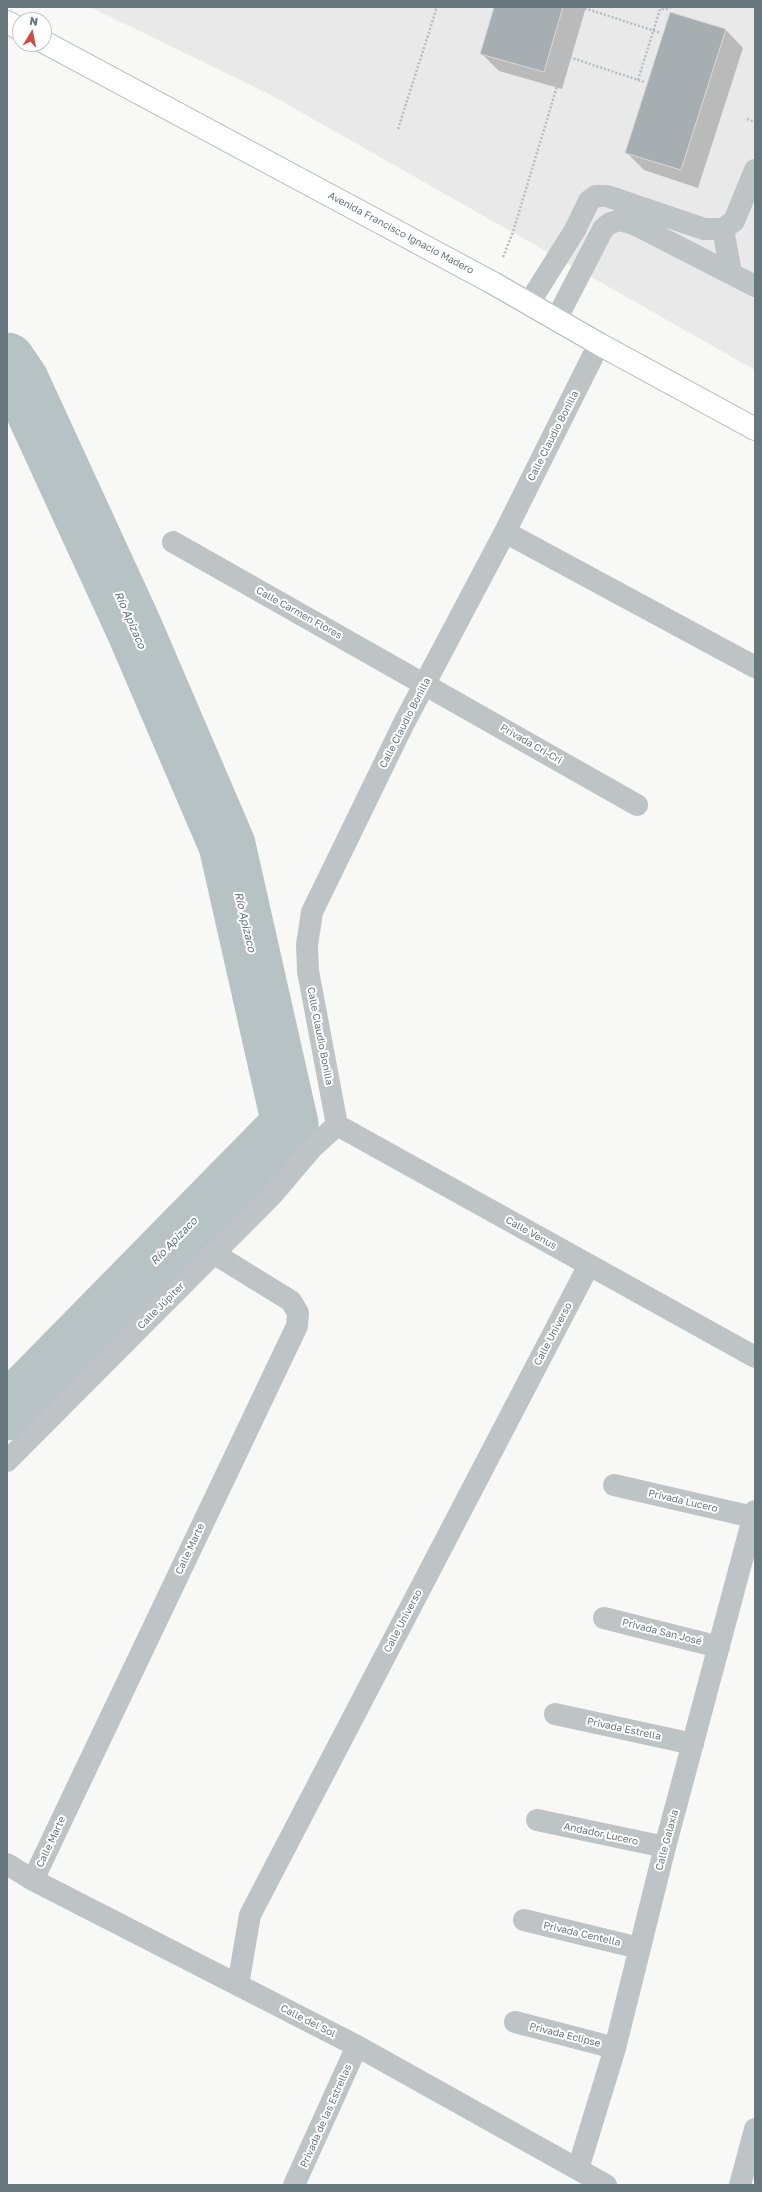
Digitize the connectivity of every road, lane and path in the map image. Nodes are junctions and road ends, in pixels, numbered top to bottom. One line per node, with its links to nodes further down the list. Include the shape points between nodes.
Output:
1 (436, 7): 12 (path)
2 (581, 7): 4 (path); 7 (path)
3 (670, 7): 4 (path, via 660,9)
4 (654, 31): 5 (path); 8 (path)
5 (661, 33)
6 (52, 46): 16 (main road, Avenida Francisco Ignacio Madero)
7 (566, 56): 8 (path); 16 (path, via 513,232)
8 (638, 80): 9 (path)
9 (644, 82)
10 (747, 119): 11 (path)
11 (755, 122)
12 (398, 128)
13 (755, 170): 14 (street, via 734,221)
14 (723, 229): 15 (street); 18 (street, via 704,229 606,196 596,196 590,201 575,230)
15 (731, 273): 17 (street); 19 (street, via 636,225 621,220 610,223 603,229)
16 (493, 283): 18 (main road, Avenida Francisco Ignacio Madero)
17 (755, 286)
18 (529, 303): 19 (main road, Avenida Francisco Ignacio Madero)
19 (557, 318): 20 (main road, Avenida Francisco Ignacio Madero)
20 (599, 344): 21 (main road, Avenida Francisco Ignacio Madero); 22 (street, Calle Claudio Bonilla)
21 (755, 429)
22 (505, 532): 24 (street); 25 (street, Calle Claudio Bonilla)
23 (173, 542): 25 (street, Calle Carmen Flores)
24 (755, 667)
25 (425, 683): 26 (street, Privada Cri-Cri); 27 (street, Calle Claudio Bonilla, via 312,912 307,945 308,971)
26 (637, 805)
27 (337, 1125): 28 (street, Calle Júpiter, via 312,1148 273,1194); 29 (street, Calle Venus)
28 (213, 1253): 31 (street, Calle Júpiter); 41 (street, Calle Marte, via 291,1301 298,1313 297,1326)
29 (589, 1265): 30 (street, Calle Venus); 44 (street, Calle Universo, via 250,1915)
30 (755, 1357)
31 (7, 1461)
32 (614, 1485): 33 (street, Privada Lucero)
33 (754, 1514): 35 (street, Calle Galaxia)
34 (604, 1618): 35 (street, Privada San José)
35 (719, 1647): 37 (street, Calle Galaxia)
36 (555, 1714): 37 (street, Privada Estrella)
37 (693, 1744): 39 (street, Calle Galaxia)
38 (537, 1820): 39 (street, Andador Lucero)
39 (665, 1847): 43 (street, Calle Galaxia)
40 (7, 1864): 41 (street, Calle del Sol)
41 (33, 1880): 44 (street, Calle del Sol)
42 (524, 1920): 43 (street, Privada Centella)
43 (639, 1948): 47 (street, Calle Galaxia)
44 (238, 1985): 46 (street, Calle del Sol)
45 (515, 2022): 47 (street, Privada Eclipse)
46 (357, 2046): 49 (street, Calle del Sol); 50 (street, Privada de las Estrellas)
47 (615, 2048): 49 (street, Calle Galaxia)
48 (755, 2129): 52 (street)
49 (578, 2169): 51 (street, Calle del Sol)
50 (294, 2185)
51 (606, 2185)
52 (740, 2185)

